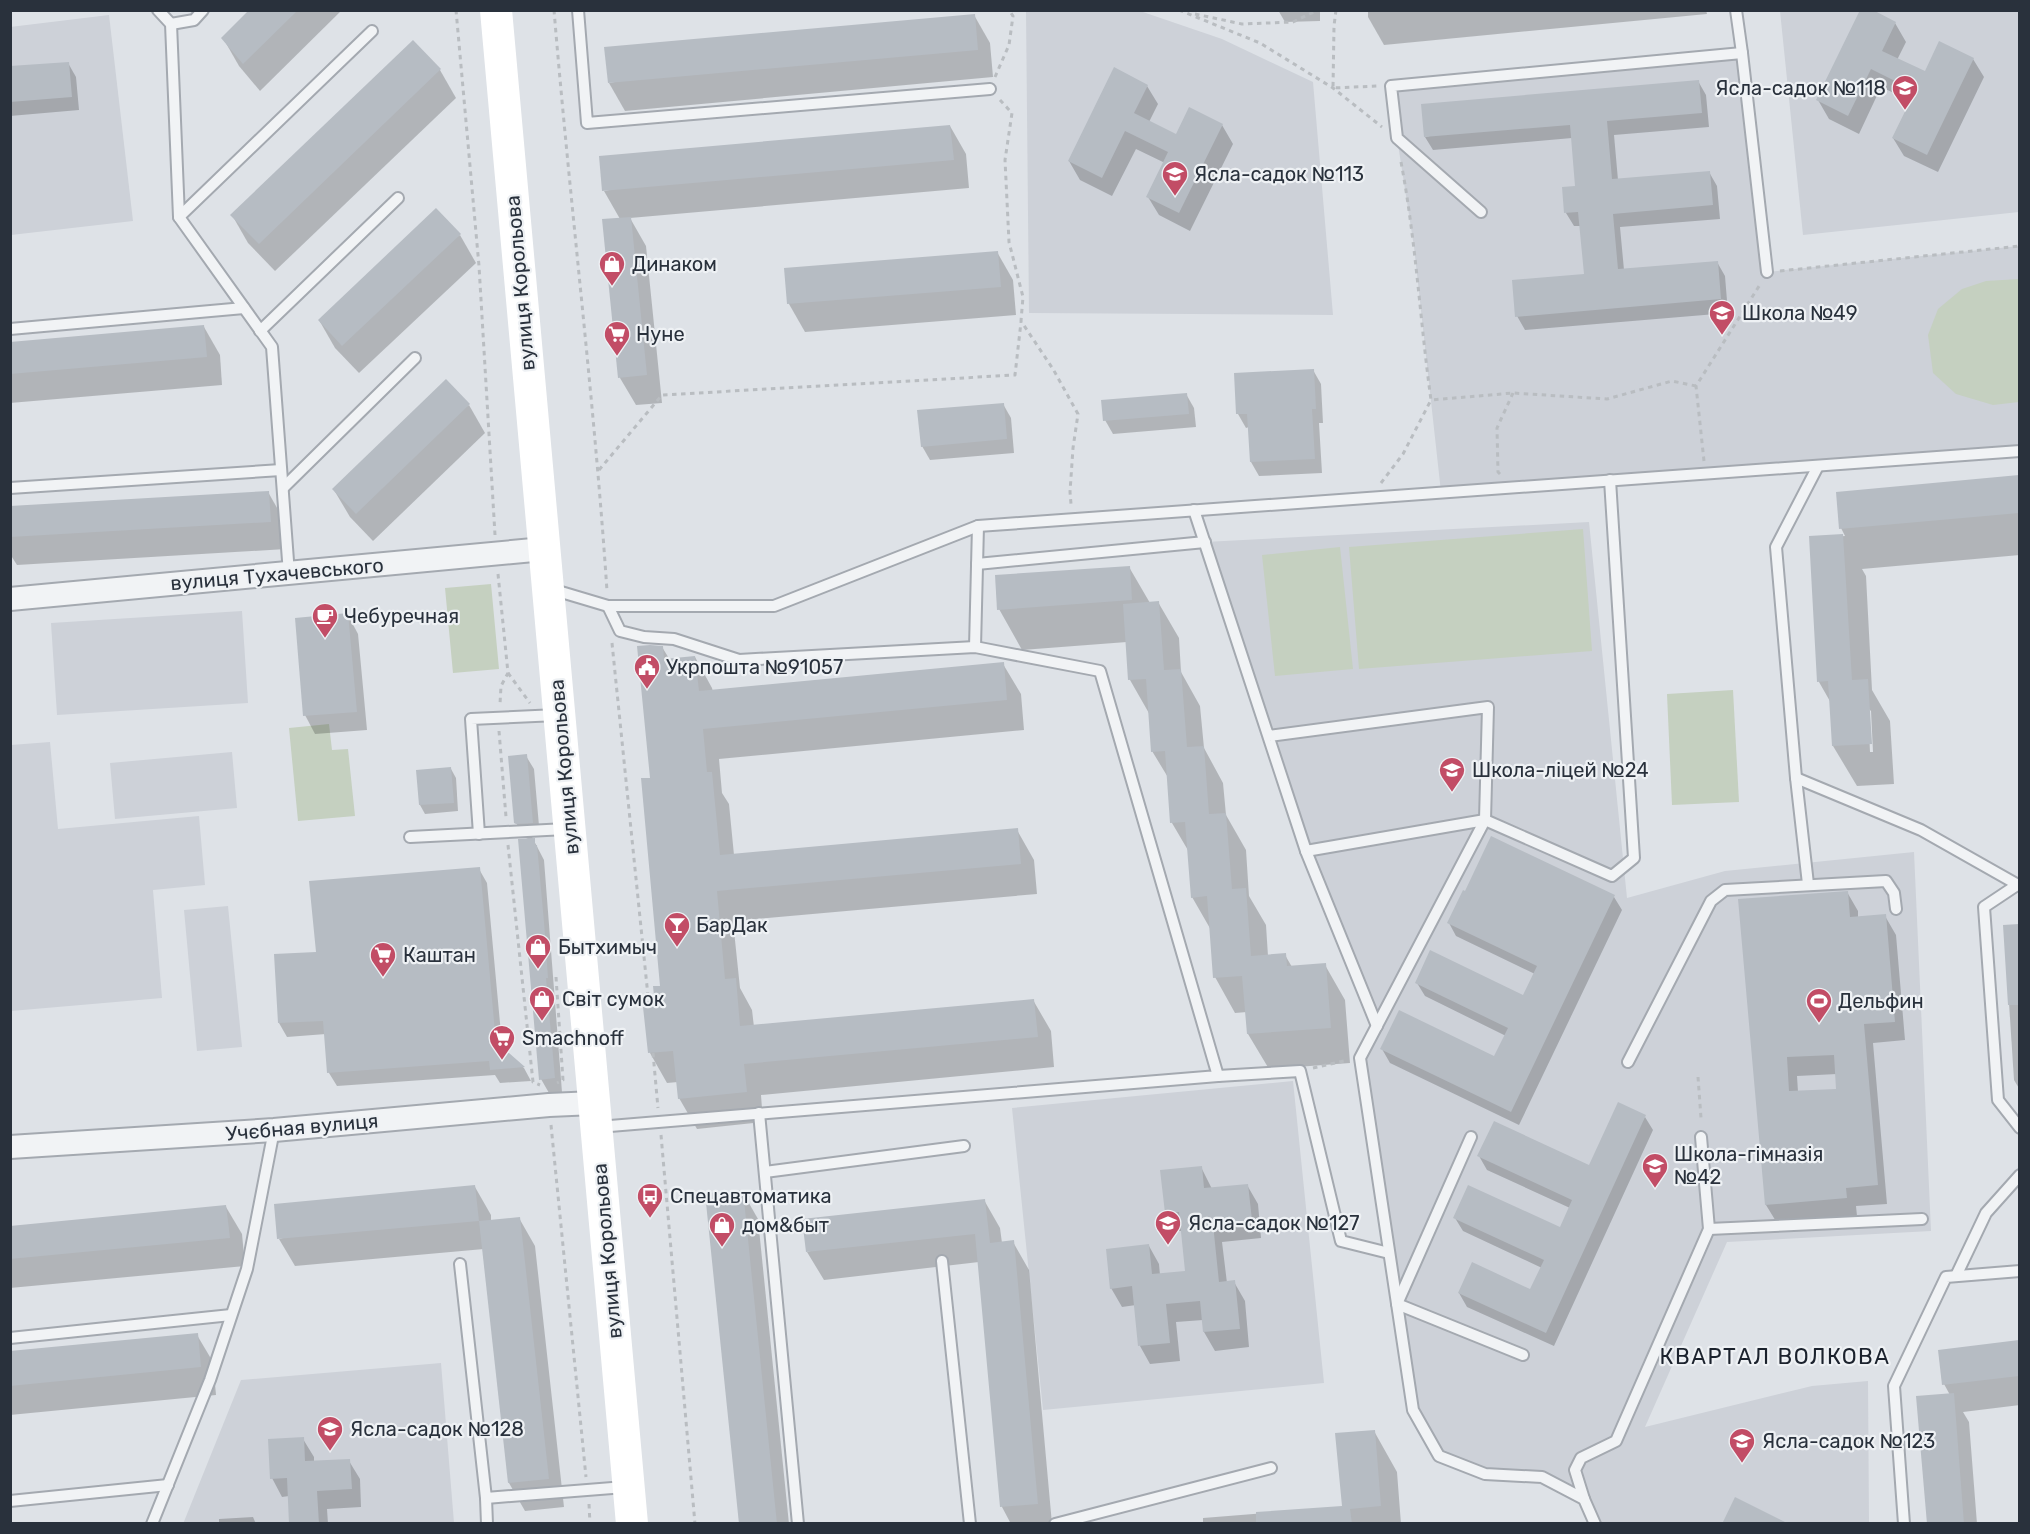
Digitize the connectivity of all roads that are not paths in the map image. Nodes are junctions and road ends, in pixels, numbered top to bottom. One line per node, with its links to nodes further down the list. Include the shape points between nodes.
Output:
1 (158, 10): 6 (lane)
2 (203, 10): 6 (lane, via 194,20)
3 (496, 10): 27 (street, вулиця Корольова)
4 (578, 10): 9 (lane, via 587,123)
5 (1736, 10): 8 (lane)
6 (171, 24): 12 (lane)
7 (372, 31): 12 (lane)
8 (1742, 54): 11 (lane, via 1391,86 1397,138); 13 (lane)
9 (990, 89)
10 (398, 198): 16 (lane)
11 (1481, 212)
12 (179, 217): 14 (lane)
13 (1767, 272)
14 (244, 309): 15 (lane); 16 (lane)
15 (10, 329)
16 (260, 330): 20 (lane, via 272,347)
17 (415, 358): 22 (lane)
18 (2019, 451): 19 (lane)
19 (1818, 466): 21 (lane); 36 (lane, via 1776,547)
20 (281, 470): 22 (lane); 23 (lane)
21 (1610, 480): 24 (lane); 37 (lane, via 1634,858 1612,876)
22 (283, 488): 29 (lane)
23 (10, 489)
24 (1194, 510): 25 (lane); 26 (lane)
25 (978, 526): 28 (lane); 32 (lane, via 774,606)
26 (1205, 542): 28 (lane); 35 (lane)
27 (544, 549): 29 (street, вулиця Тухачевського); 30 (street, вулиця Корольова)
28 (977, 564): 33 (lane)
29 (289, 574): 31 (street, вулиця Тухачевського)
30 (548, 588): 32 (lane); 34 (street, вулиця Корольова)
31 (10, 599)
32 (608, 606): 33 (lane, via 620,631 674,639 739,660)
33 (975, 647): 47 (lane, via 1100,671)
34 (548, 715): 38 (street, вулиця Корольова); 39 (lane, via 471,719)
35 (1269, 736): 37 (lane, via 1488,707); 41 (lane)
36 (1796, 778): 42 (lane); 43 (lane, via 1921,830)
37 (1485, 820): 41 (lane); 45 (lane)
38 (569, 829): 39 (lane); 49 (street, вулиця Корольова)
39 (479, 834): 40 (lane)
40 (410, 837)
41 (1306, 851): 45 (lane)
42 (1808, 884): 44 (lane, via 1886,881 1894,892); 46 (lane, via 1725,890 1712,901)
43 (2018, 886): 50 (lane, via 1984,907 1998,1100)
44 (1896, 909)
45 (1377, 1026): 60 (lane, via 1360,1058)
46 (1628, 1062)
47 (1218, 1076): 48 (lane); 60 (lane, via 1300,1071 1341,1241)
48 (759, 1113): 49 (lane, via 659,1122); 56 (lane)
49 (595, 1115): 51 (street, Учєбная вулиця, via 548,1096); 71 (street, вулиця Корольова)
50 (2019, 1128)
51 (274, 1130): 55 (street, Учєбная вулиця); 66 (lane, via 247,1269)
52 (1472, 1137): 65 (lane)
53 (1701, 1137): 59 (lane)
54 (964, 1146): 56 (lane)
55 (10, 1147)
56 (765, 1172): 78 (lane)
57 (2019, 1175): 64 (lane, via 1986,1213)
58 (1922, 1219): 59 (lane)
59 (1710, 1229): 73 (lane, via 1616,1441 1581,1458 1575,1470)
60 (1389, 1253): 65 (lane)
61 (942, 1262): 79 (lane)
62 (460, 1264): 72 (lane)
63 (2019, 1271): 64 (lane)
64 (1956, 1276): 82 (lane, via 1946,1276 1894,1386)
65 (1397, 1304): 68 (lane); 73 (lane, via 1413,1410 1439,1456 1485,1473 1542,1477)
66 (231, 1315): 67 (lane); 70 (lane)
67 (10, 1338)
68 (1523, 1355)
69 (1271, 1468): 80 (lane)
70 (168, 1485): 74 (lane); 75 (lane)
71 (628, 1486): 72 (lane); 77 (street, вулиця Корольова)
72 (486, 1498): 76 (lane)
73 (1584, 1499): 81 (lane)
74 (10, 1501)
75 (152, 1524)
76 (487, 1524)
77 (632, 1524)
78 (798, 1524)
79 (970, 1524)
80 (1055, 1524)
81 (1595, 1524)
82 (1904, 1524)

